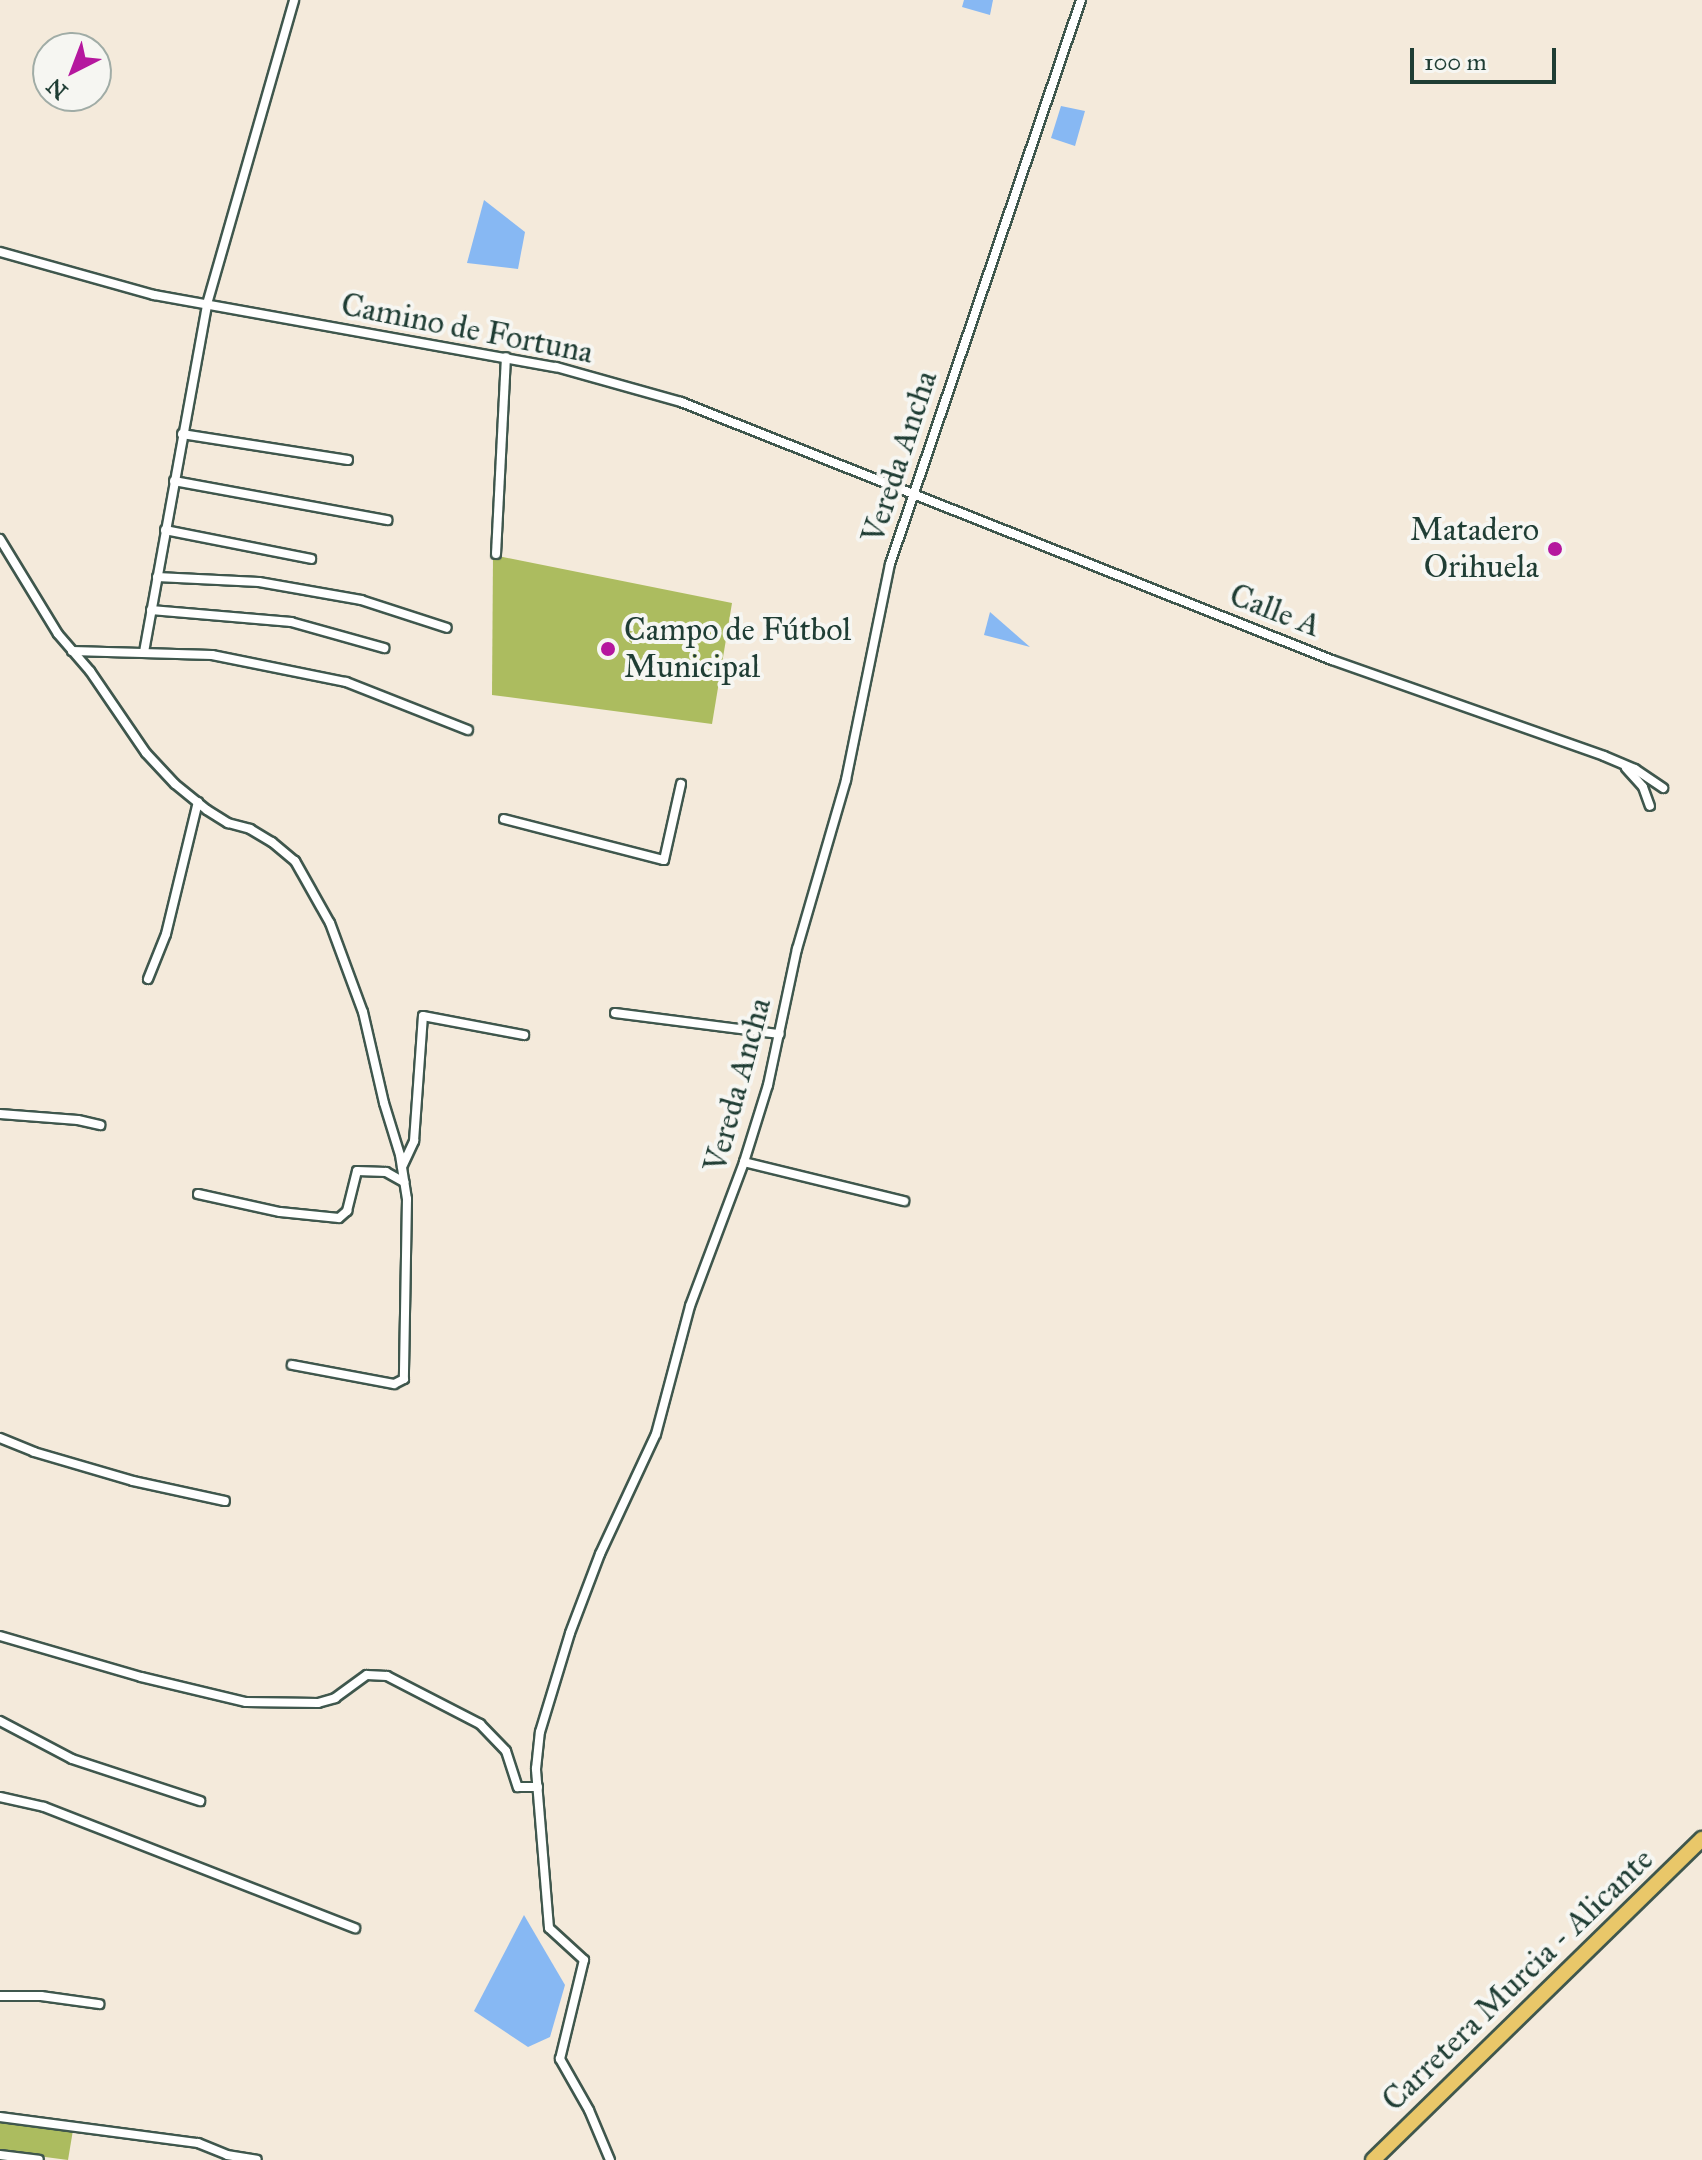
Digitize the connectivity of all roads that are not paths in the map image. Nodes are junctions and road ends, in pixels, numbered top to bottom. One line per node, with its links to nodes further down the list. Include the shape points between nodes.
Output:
1 (294, 0): 4 (street)
2 (1081, 0): 9 (street, Vereda Ancha)
3 (0, 252): 4 (street, Camino de Fortuna, via 154,295)
4 (207, 304): 5 (street, Camino de Fortuna); 6 (street)
5 (506, 357): 9 (street, Camino de Fortuna, via 681,402); 13 (street)
6 (182, 434): 7 (street); 8 (street)
7 (348, 460)
8 (174, 481): 10 (street); 11 (street)
9 (913, 495): 22 (street, Calle A, via 1332,660); 30 (street, Vereda Ancha, via 890,564 846,780 797,949)
10 (387, 520)
11 (165, 530): 14 (street); 15 (street)
12 (0, 539): 19 (street)
13 (496, 554)
14 (311, 559)
15 (157, 577): 16 (street); 17 (street, via 259,582 361,600)
16 (151, 610): 18 (street, via 291,622); 20 (street)
17 (447, 628)
18 (384, 648)
19 (72, 651): 20 (street); 25 (street, via 146,753)
20 (144, 652): 21 (street, via 212,655 346,682)
21 (468, 730)
22 (1623, 764): 24 (street, Calle A); 26 (street, via 1643,787)
23 (681, 784): 27 (street, via 664,860)
24 (1663, 788)
25 (198, 802): 28 (street, via 166,934); 35 (street, via 228,823 272,842 295,861 330,923 363,1012)
26 (1650, 806)
27 (504, 819)
28 (148, 979)
29 (615, 1013): 30 (street)
30 (780, 1034): 34 (street, Vereda Ancha)
31 (524, 1035): 35 (street, via 423,1016 414,1141)
32 (0, 1114): 33 (street)
33 (100, 1125)
34 (744, 1162): 38 (street); 44 (street, Vereda Ancha, via 690,1306 656,1434 570,1633 540,1732)
35 (402, 1167): 36 (street)
36 (404, 1182): 37 (street, via 386,1172 357,1171 347,1211 339,1218); 39 (street, via 404,1379 394,1384)
37 (198, 1194)
38 (904, 1201)
39 (292, 1365)
40 (0, 1438): 41 (street, via 145,1484)
41 (225, 1501)
42 (0, 1636): 44 (street, via 246,1702 318,1703 335,1698 358,1678 387,1676 480,1724 506,1751 518,1787)
43 (0, 1721): 46 (street, via 72,1759)
44 (538, 1787): 55 (street, Vereda Ancha, via 549,1928 584,1960 560,2059)
45 (0, 1797): 48 (street, via 44,1807)
46 (200, 1801)
47 (1702, 1839): 56 (highway, Carretera Murcia - Alicante)
48 (355, 1928)
49 (0, 1996): 50 (street)
50 (99, 2004)
51 (0, 2117): 54 (street, via 198,2143)
52 (0, 2155): 53 (street)
53 (39, 2160)
54 (257, 2160)
55 (610, 2160)
56 (1373, 2160)

